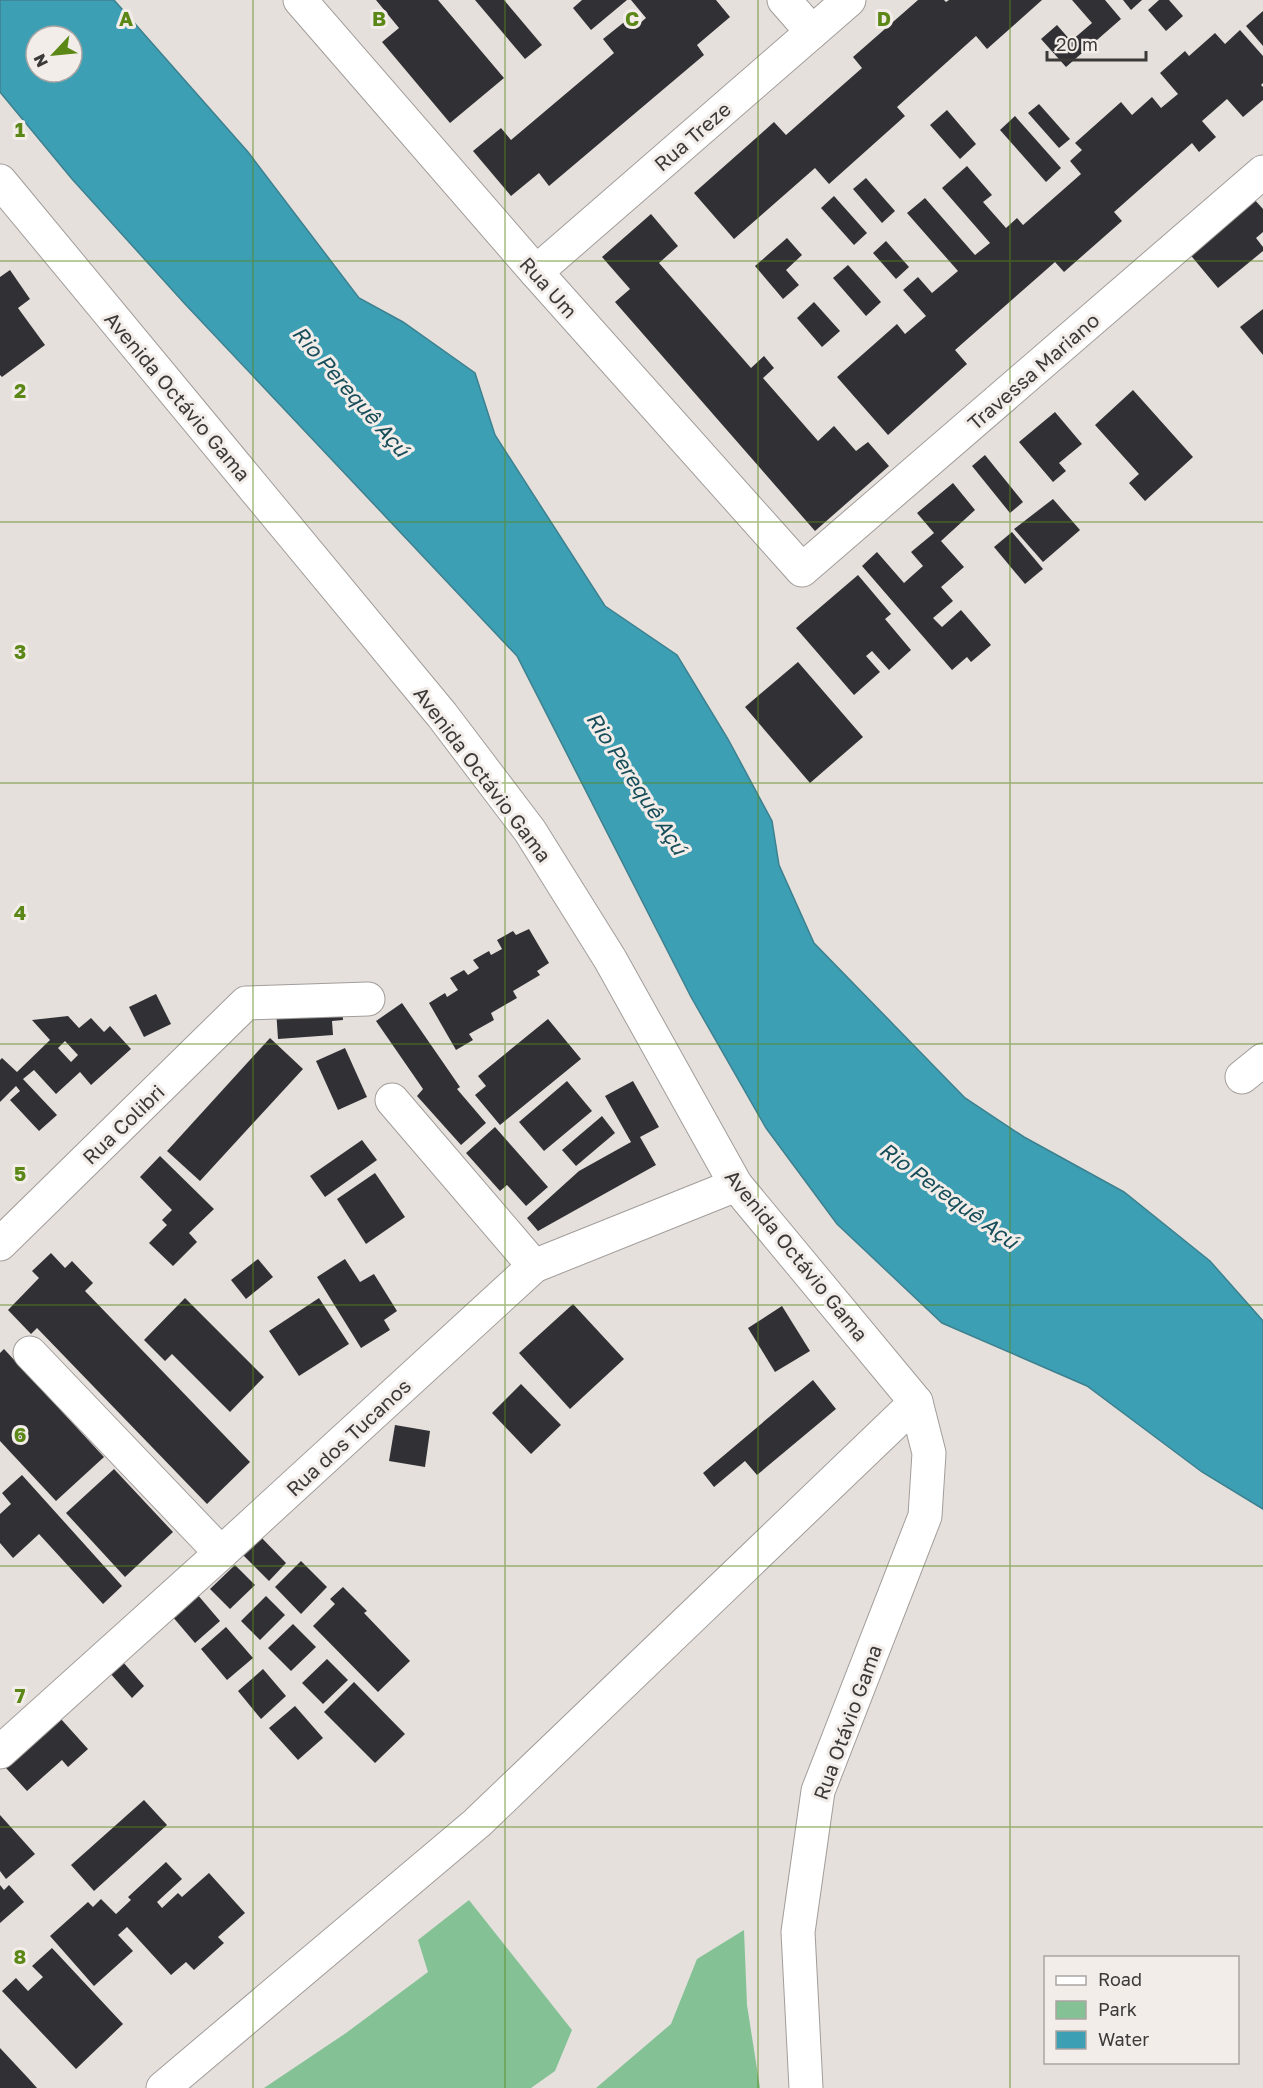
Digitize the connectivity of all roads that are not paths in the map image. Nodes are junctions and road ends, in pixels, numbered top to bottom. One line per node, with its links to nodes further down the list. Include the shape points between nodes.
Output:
1 (300, 0): 7 (street, Rua Um)
2 (784, 0): 4 (street)
3 (849, 0): 4 (street, Rua Treze)
4 (812, 32): 7 (street, Rua Treze)
5 (1263, 172): 8 (street, Travessa Mariano)
6 (0, 182): 11 (street, Avenida Octávio Gama, via 442,715 530,831 610,959)
7 (536, 272): 8 (street, Rua Um)
8 (802, 570)
9 (368, 999): 12 (street, Rua Colibri, via 246,1003)
10 (392, 1100): 13 (street)
11 (736, 1185): 13 (street, Rua dos Tucanos); 15 (street, Avenida Octávio Gama)
12 (0, 1244)
13 (534, 1266): 16 (street, Rua dos Tucanos)
14 (30, 1353): 16 (street)
15 (916, 1402): 18 (street, via 477,1824); 19 (street, Rua Otávio Gama, via 929,1454 925,1516 819,1791 798,1932)
16 (221, 1553): 17 (street, Rua dos Tucanos)
17 (0, 1752)
18 (163, 2088)
19 (806, 2088)

